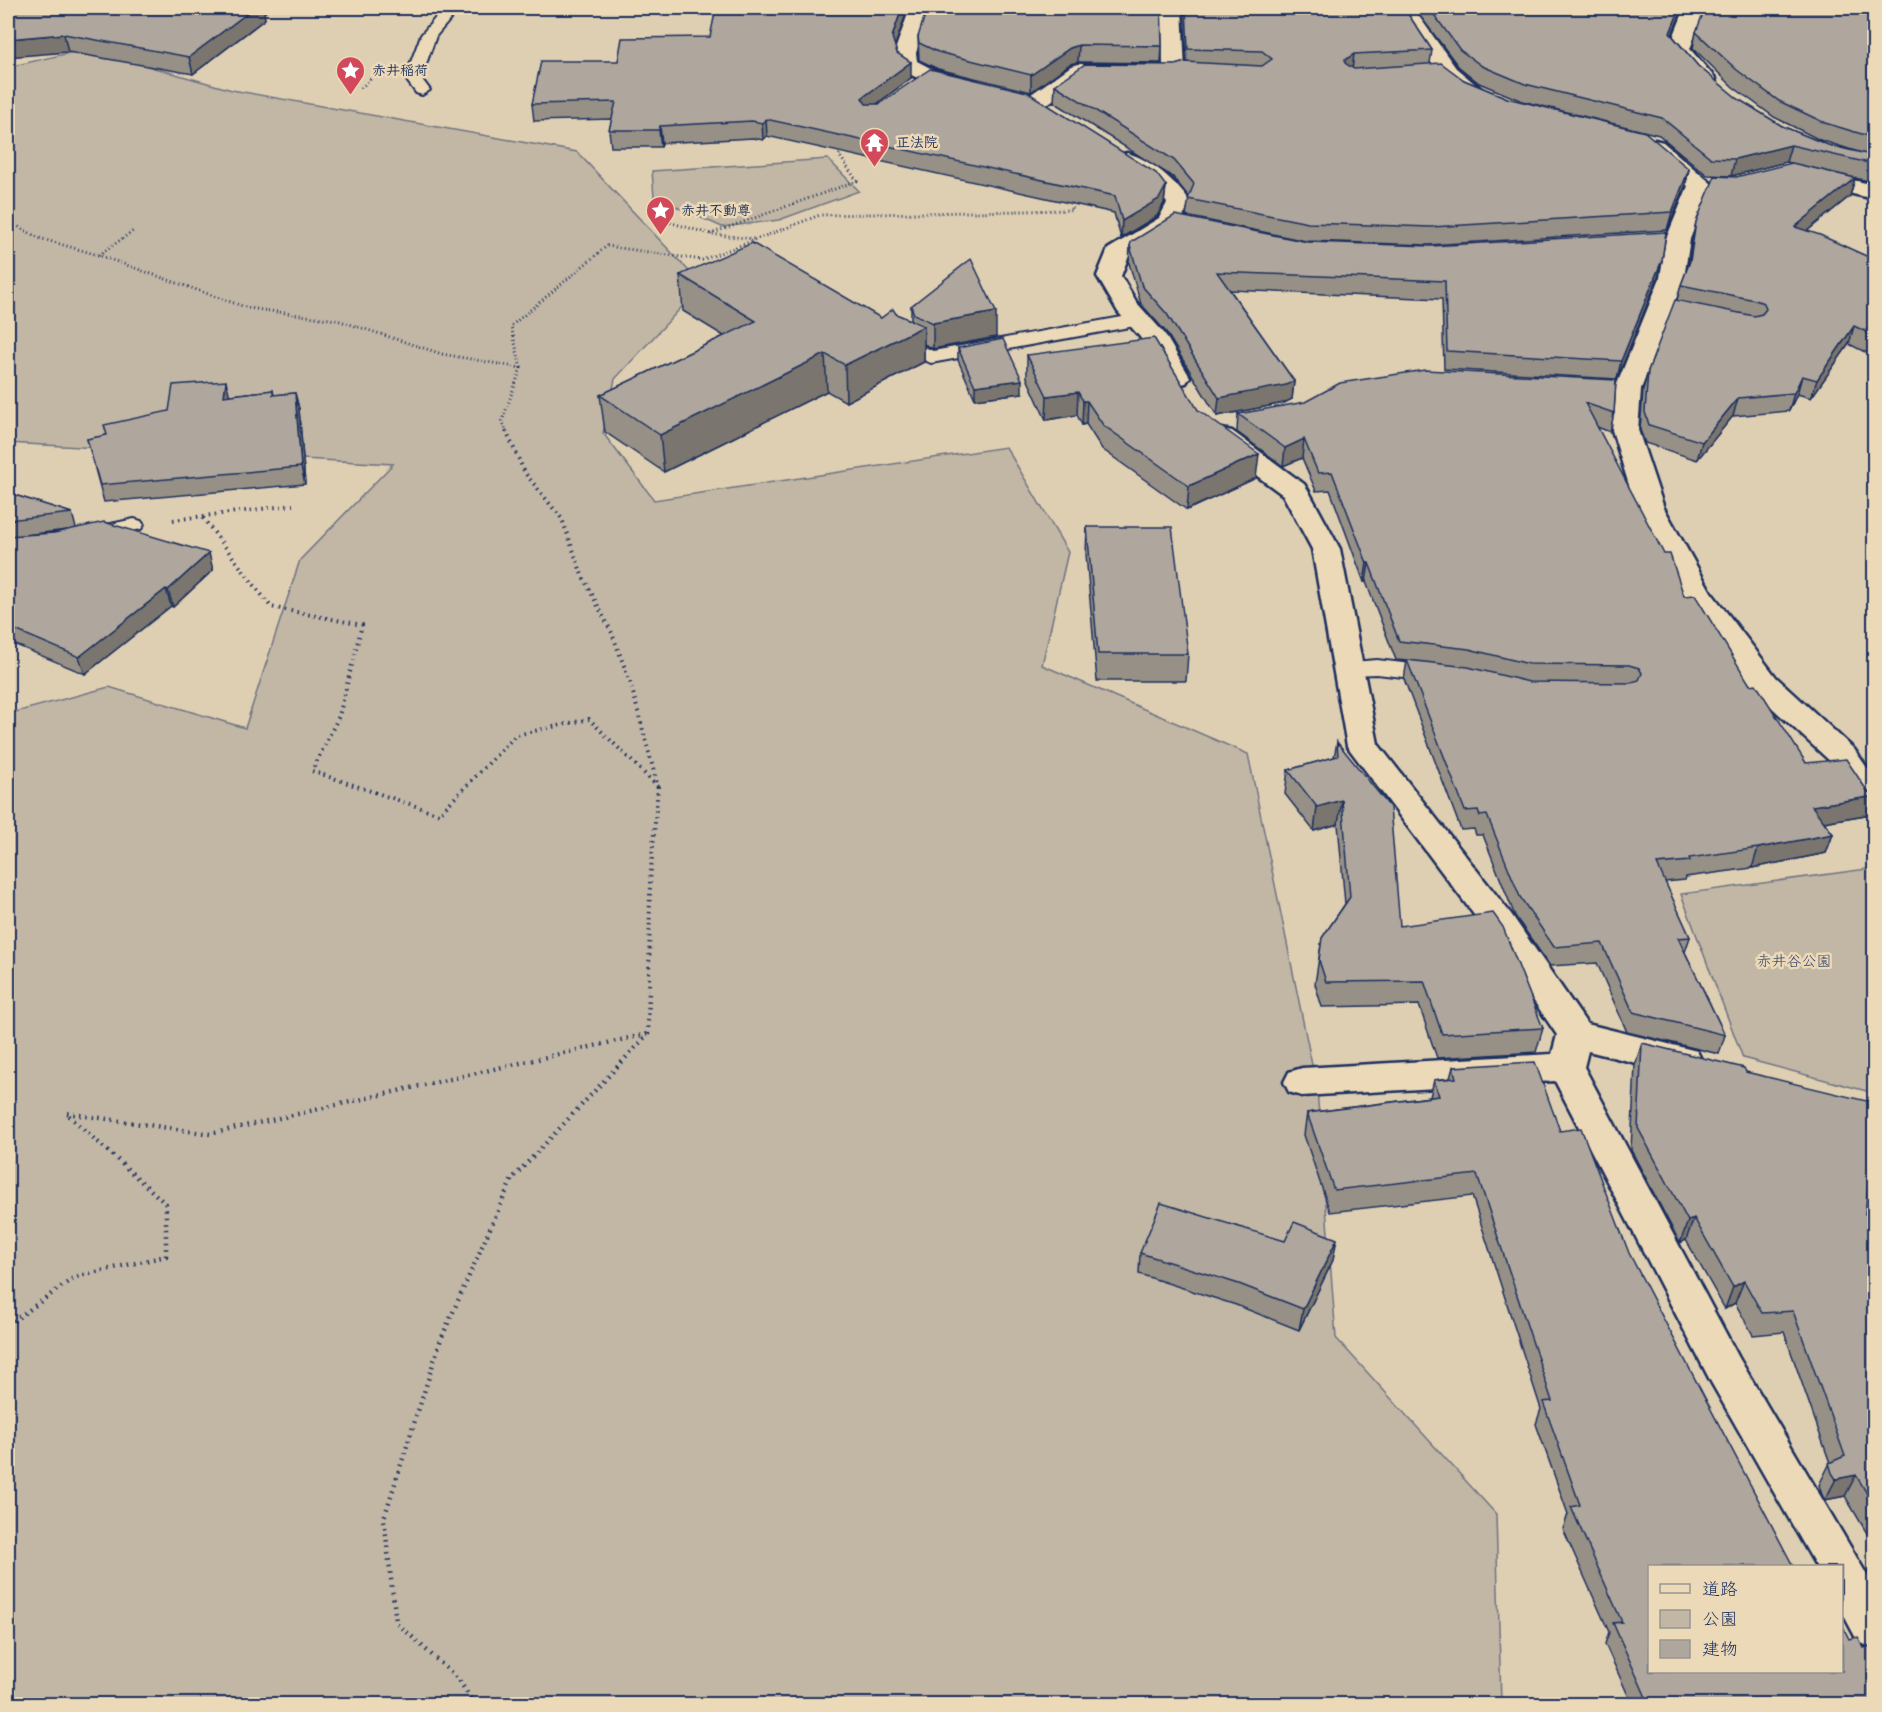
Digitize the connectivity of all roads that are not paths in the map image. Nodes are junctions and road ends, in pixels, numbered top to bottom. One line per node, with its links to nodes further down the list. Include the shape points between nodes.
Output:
1 (452, 8): 6 (lane, via 429,35 413,78)
2 (920, 8): 8 (street, via 905,53 907,64 920,82)
3 (1172, 8): 8 (street, via 1179,72 1079,71)
4 (1403, 8): 9 (street, via 1438,74)
5 (1695, 8): 7 (street, via 1679,51)
6 (422, 90)
7 (1717, 90)
8 (1014, 96): 10 (street)
9 (1492, 99)
10 (1062, 119)
11 (1627, 136): 23 (street, via 1650,142 1710,185 1666,240 1672,278 1671,310 1616,389 1624,430 1650,508 1698,595 1765,684 1843,756)
12 (1108, 148): 15 (street, via 1164,184 1179,203 1180,224 1117,254 1109,276 1126,307)
13 (1787, 171): 14 (street)
14 (1875, 192)
15 (1139, 320): 16 (lane, via 931,357 904,344); 17 (street)
16 (899, 329)
17 (1202, 417): 18 (street); 21 (street, via 1294,490 1326,549)
18 (1240, 421)
19 (134, 525): 20 (lane)
20 (70, 538)
21 (1348, 668): 22 (lane); 24 (street, via 1363,746 1499,923)
22 (1454, 676)
23 (1875, 802)
24 (1571, 1051): 25 (street); 26 (street); 27 (street, via 1725,1370)
25 (1713, 1068)
26 (1302, 1082)
27 (1838, 1565)
28 (1843, 1573): 29 (street)
29 (1875, 1628)

